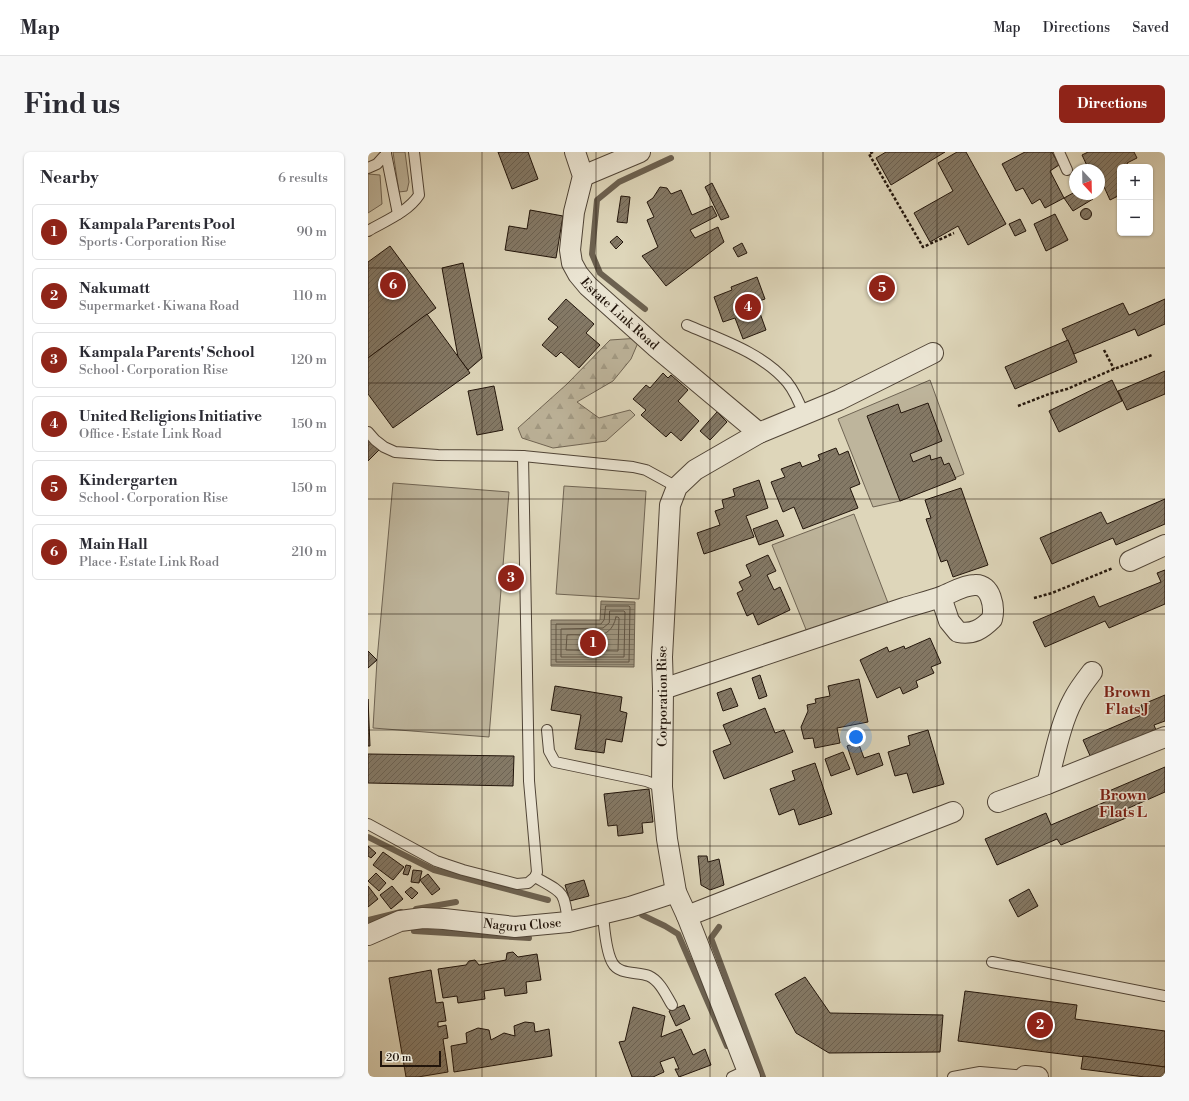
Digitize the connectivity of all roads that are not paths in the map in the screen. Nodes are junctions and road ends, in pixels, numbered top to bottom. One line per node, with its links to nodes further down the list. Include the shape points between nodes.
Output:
1 (414, 152): 9 (lane, via 419,195 415,202)
2 (575, 152): 8 (street)
3 (640, 152): 8 (street)
4 (1059, 152): 7 (lane)
5 (386, 153): 6 (lane, via 377,164); 9 (lane)
6 (368, 168)
7 (1067, 170)
8 (583, 176): 15 (street, Estate Link Road, via 574,212 570,250 572,264 578,274 656,347)
9 (398, 214): 10 (lane)
10 (368, 231)
11 (687, 324): 13 (lane, via 764,361 788,383)
12 (933, 353): 13 (street, Corporation Rise)
13 (804, 415): 15 (street, Corporation Rise)
14 (368, 432): 16 (lane, via 384,447 395,452)
15 (759, 434): 17 (street, Corporation Rise, via 695,470)
16 (522, 456): 17 (lane, via 633,467 646,470); 30 (lane, via 529,780 537,872)
17 (677, 487): 22 (street, Corporation Rise, via 669,511 662,658)
18 (1165, 545): 19 (street)
19 (1130, 561)
20 (941, 597): 22 (street)
21 (1092, 672): 25 (street, via 1072,702)
22 (663, 689): 26 (street, Corporation Rise)
23 (547, 730): 26 (lane, via 548,751 555,762 646,781)
24 (1165, 737): 25 (street)
25 (1047, 784): 27 (street)
26 (662, 787): 31 (street, Corporation Rise)
27 (998, 802)
28 (953, 812): 33 (street)
29 (368, 824): 30 (lane, via 436,861 463,870 517,884 528,883)
30 (535, 877): 34 (lane, via 560,891)
31 (676, 892): 32 (street, Naguru Close); 33 (street, Corporation Rise)
32 (603, 914): 34 (street, Naguru Close); 38 (lane, via 612,962 621,970 649,976 660,984)
33 (687, 916): 39 (street, Corporation Rise)
34 (568, 922): 35 (street, Naguru Close, via 515,927 444,918 423,918 400,921)
35 (368, 935)
36 (992, 962): 37 (lane)
37 (1165, 996)
38 (672, 1005)
39 (743, 1075)
40 (1031, 1076): 41 (lane, via 980,1072)
41 (953, 1077)

